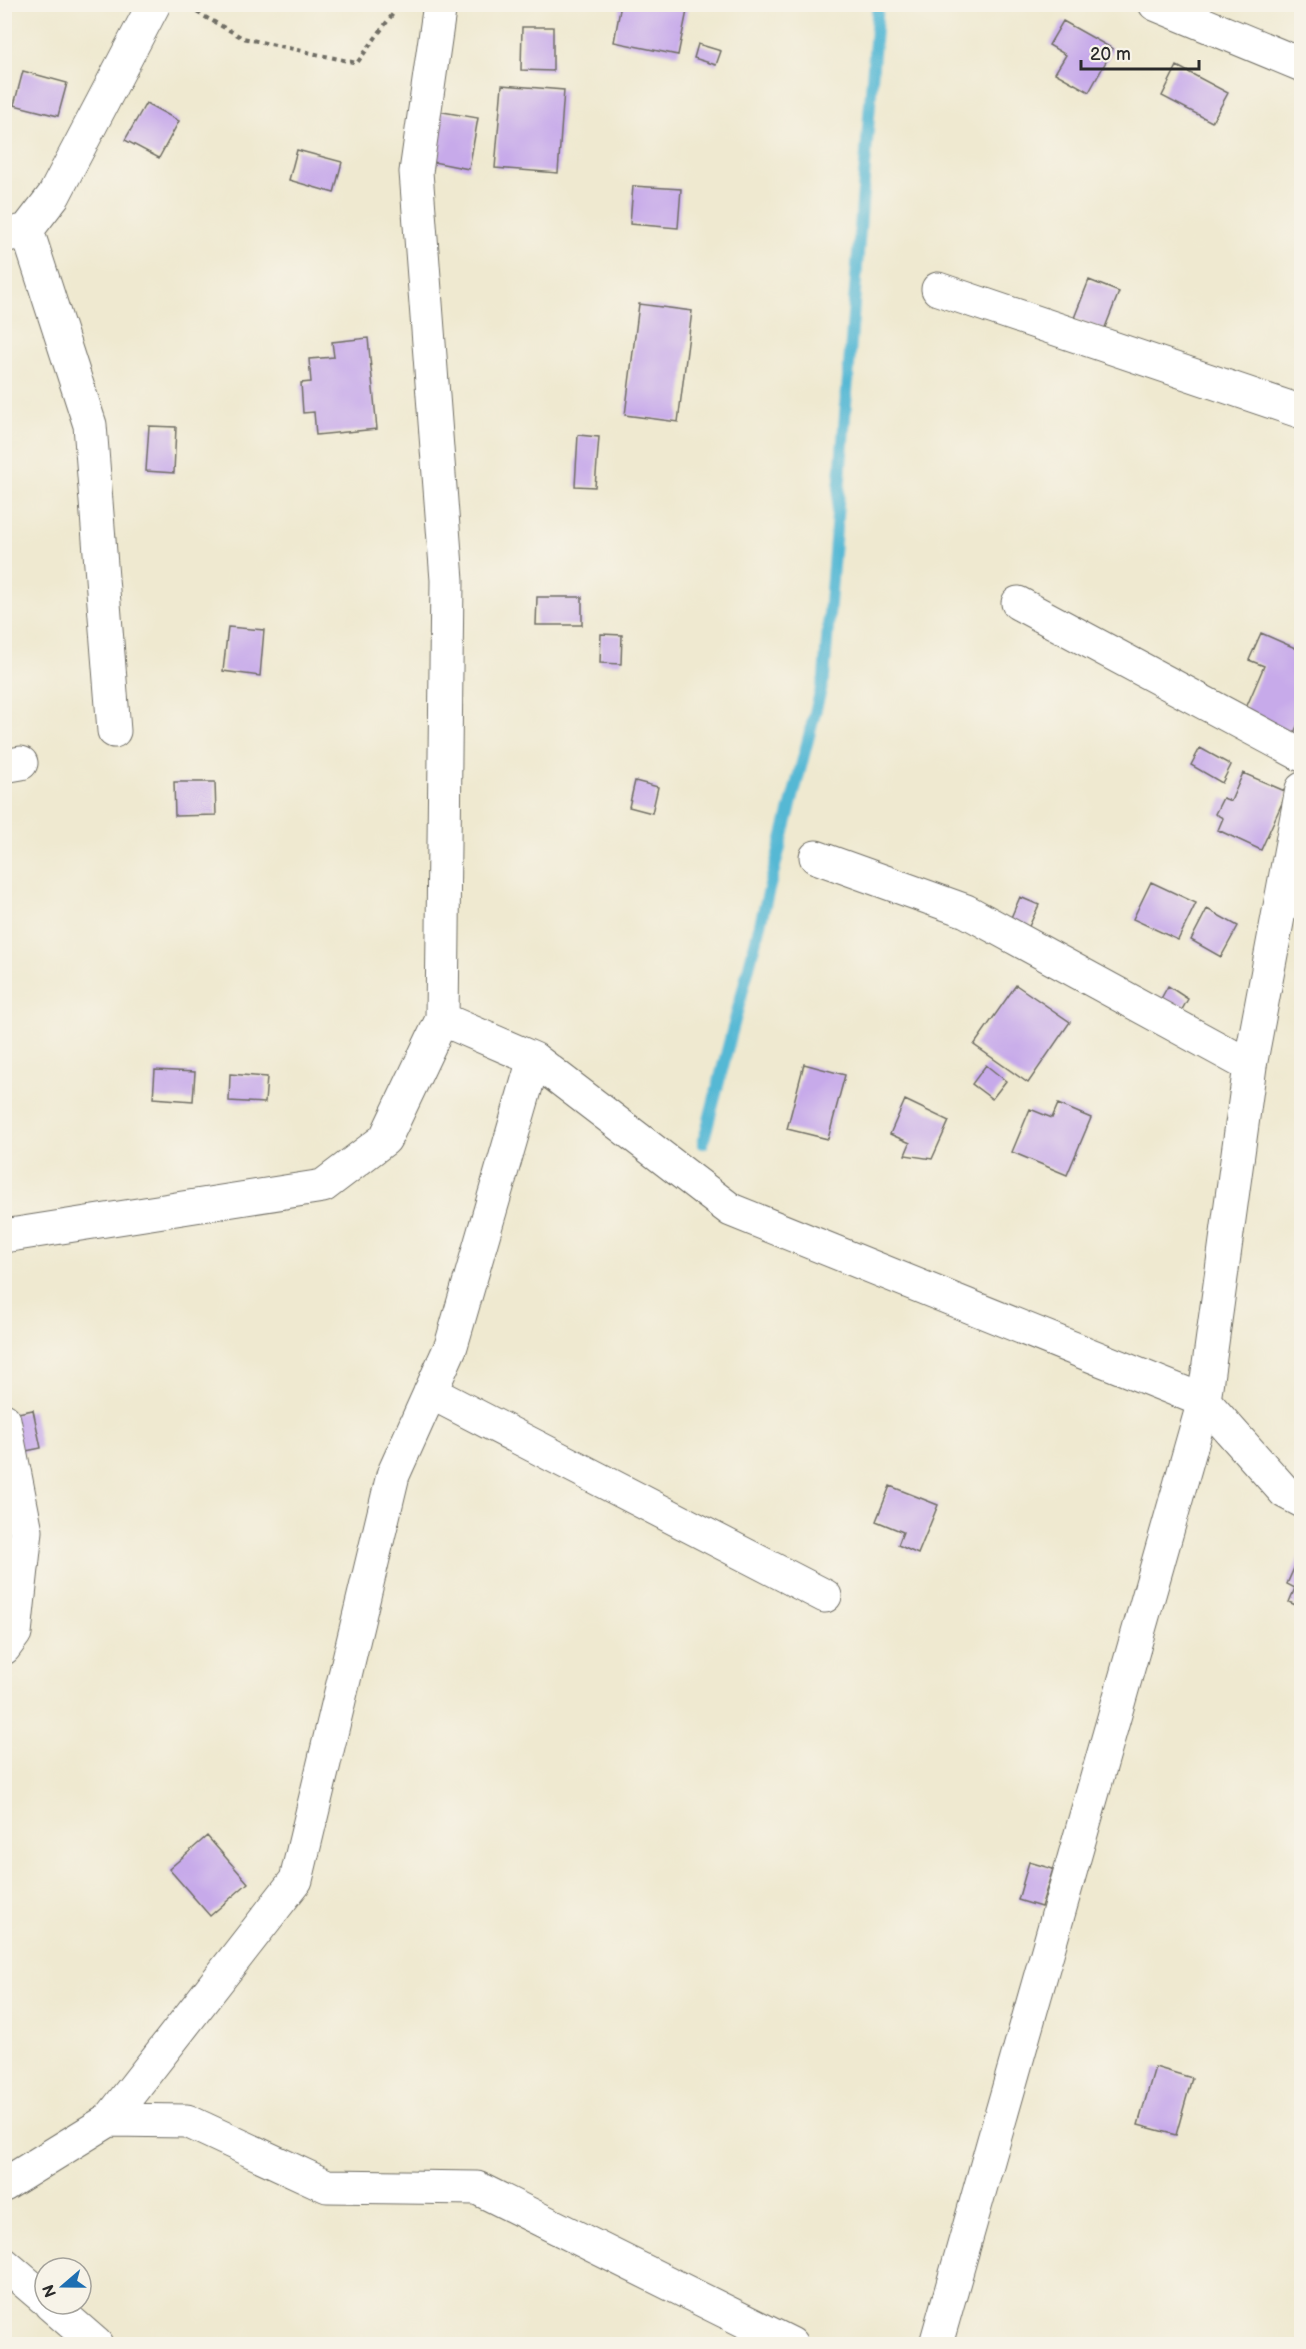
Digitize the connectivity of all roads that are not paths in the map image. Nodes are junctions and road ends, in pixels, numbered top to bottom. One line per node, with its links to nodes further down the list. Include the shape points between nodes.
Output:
1 (154, 4): 5 (street, via 54,195)
2 (440, 4): 13 (street, via 416,172 447,580)
3 (1155, 4): 4 (street)
4 (1302, 65)
5 (16, 233): 9 (street, via 90,425)
6 (938, 289): 7 (street)
7 (1302, 412)
8 (1018, 603): 10 (street)
9 (114, 731)
10 (1302, 755)
11 (1302, 789): 15 (street)
12 (816, 857): 15 (street, via 966,911)
13 (442, 1019): 14 (street); 16 (street, via 384,1139 323,1186)
14 (534, 1059): 17 (street, via 451,1346); 18 (street, via 731,1210)
15 (1250, 1066): 18 (street)
16 (4, 1236)
17 (430, 1392): 21 (street); 23 (street, via 393,1475 296,1880)
18 (1204, 1401): 20 (street, via 1285,1492); 30 (street)
19 (4, 1420): 22 (street, via 26,1531 15,1633)
20 (1302, 1501)
21 (825, 1596)
22 (4, 1648)
23 (109, 2120): 24 (street); 29 (street, via 187,2121 327,2186 477,2188)
24 (4, 2185)
25 (4, 2264): 26 (street)
26 (33, 2289)
27 (64, 2316): 28 (street)
28 (96, 2344)
29 (787, 2344)
30 (936, 2344)

